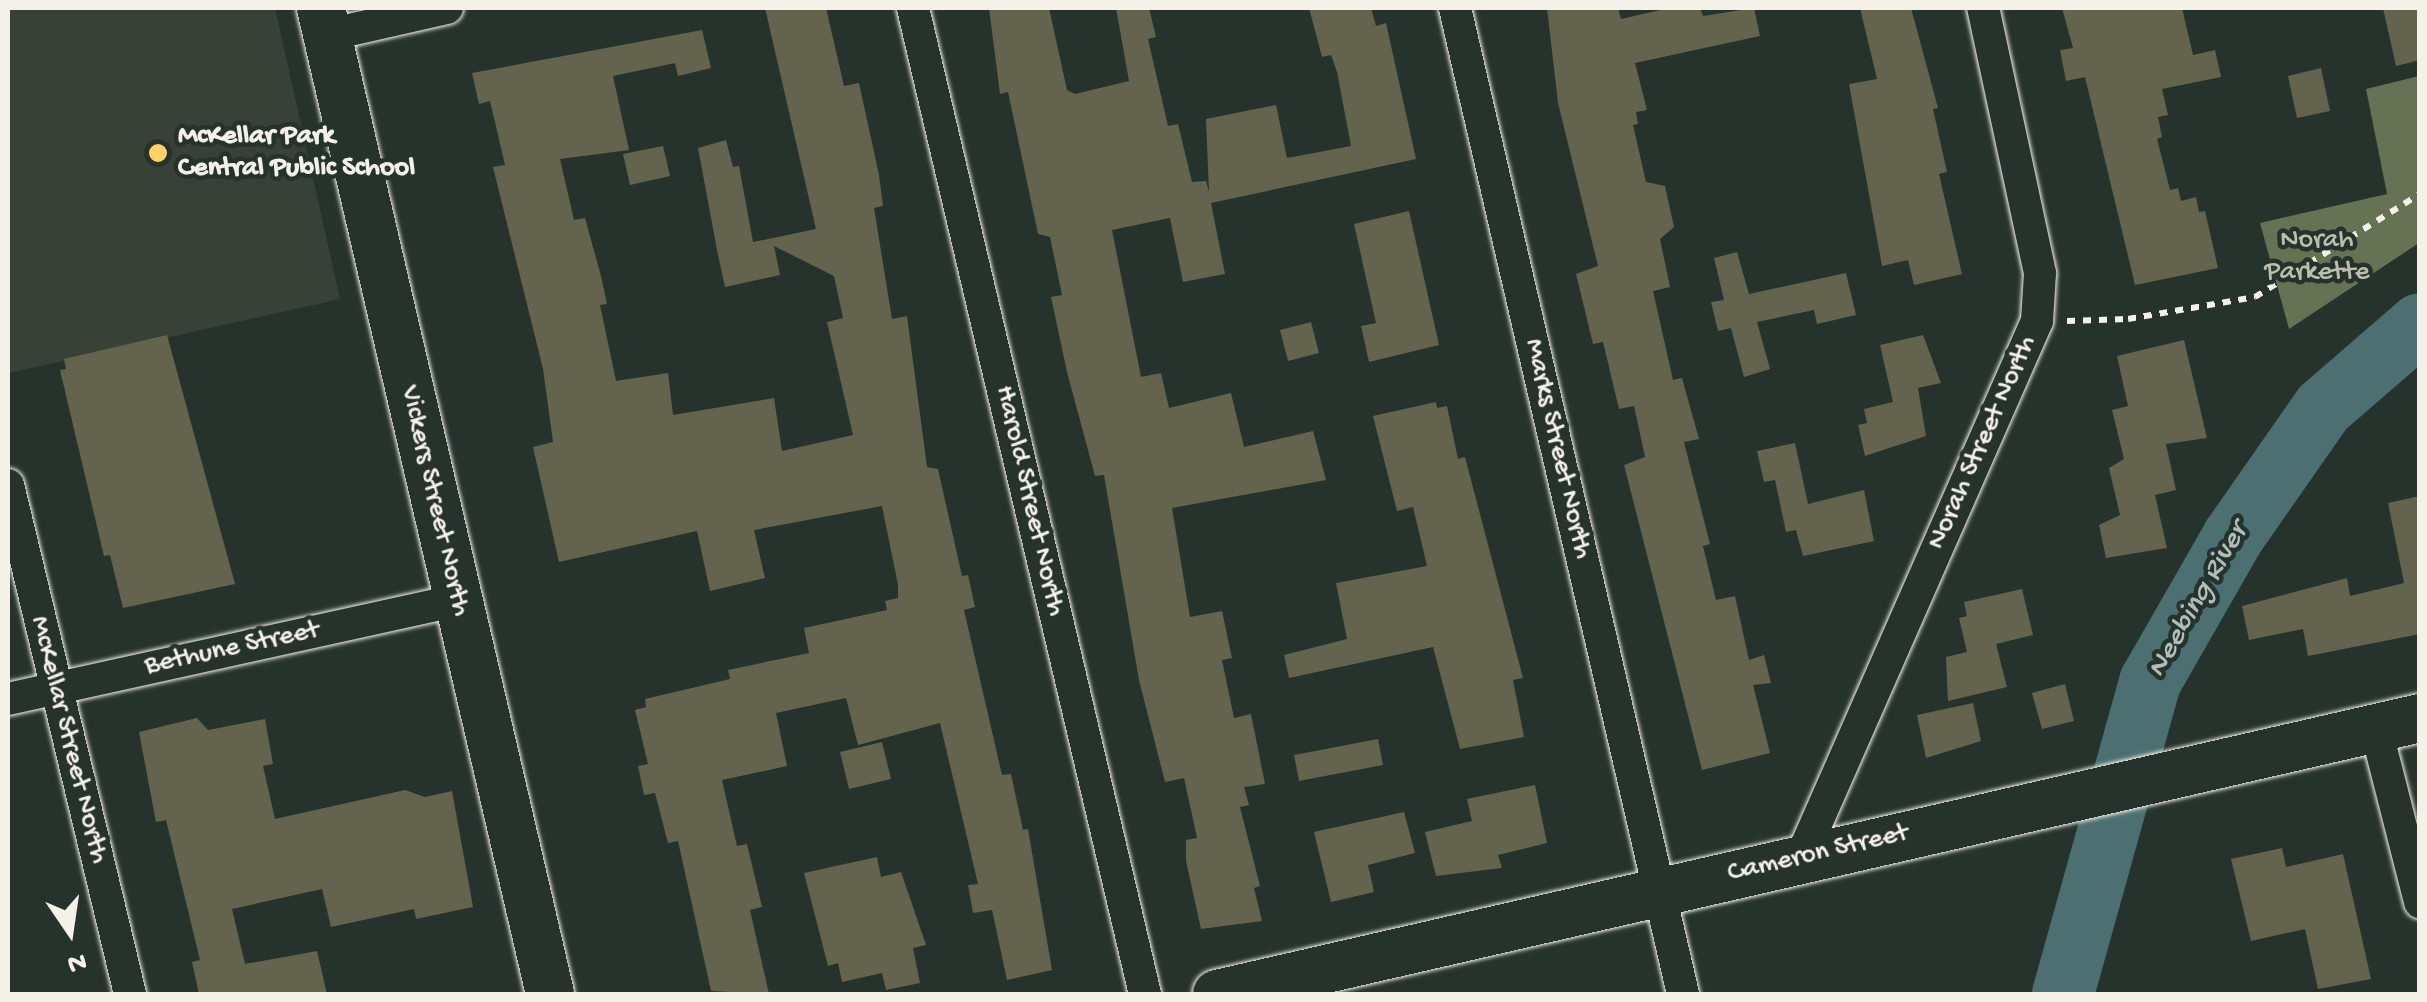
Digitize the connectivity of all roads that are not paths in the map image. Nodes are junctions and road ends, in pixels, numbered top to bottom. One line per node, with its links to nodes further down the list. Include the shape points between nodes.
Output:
1 (447, 8): 5 (street)
2 (913, 8): 16 (street, Harold Street North)
3 (1455, 8): 12 (street, Marks Street North)
4 (1983, 8): 11 (street, Norah Street North, via 2040,273 2037,322)
5 (323, 21): 7 (street, Vickers Street North)
6 (8, 485): 8 (street, McKellar Street North)
7 (456, 600): 8 (street, Bethune Street); 15 (street, Vickers Street North)
8 (54, 688): 9 (street, Bethune Street); 14 (street, McKellar Street North)
9 (8, 700)
10 (2398, 724): 11 (street, Cameron Street); 13 (street)
11 (1801, 858): 12 (street, Cameron Street)
12 (1659, 890): 17 (street, Cameron Street); 18 (street, Marks Street North)
13 (2420, 902)
14 (130, 994)
15 (550, 994)
16 (1145, 994)
17 (1217, 994)
18 (1683, 994)

